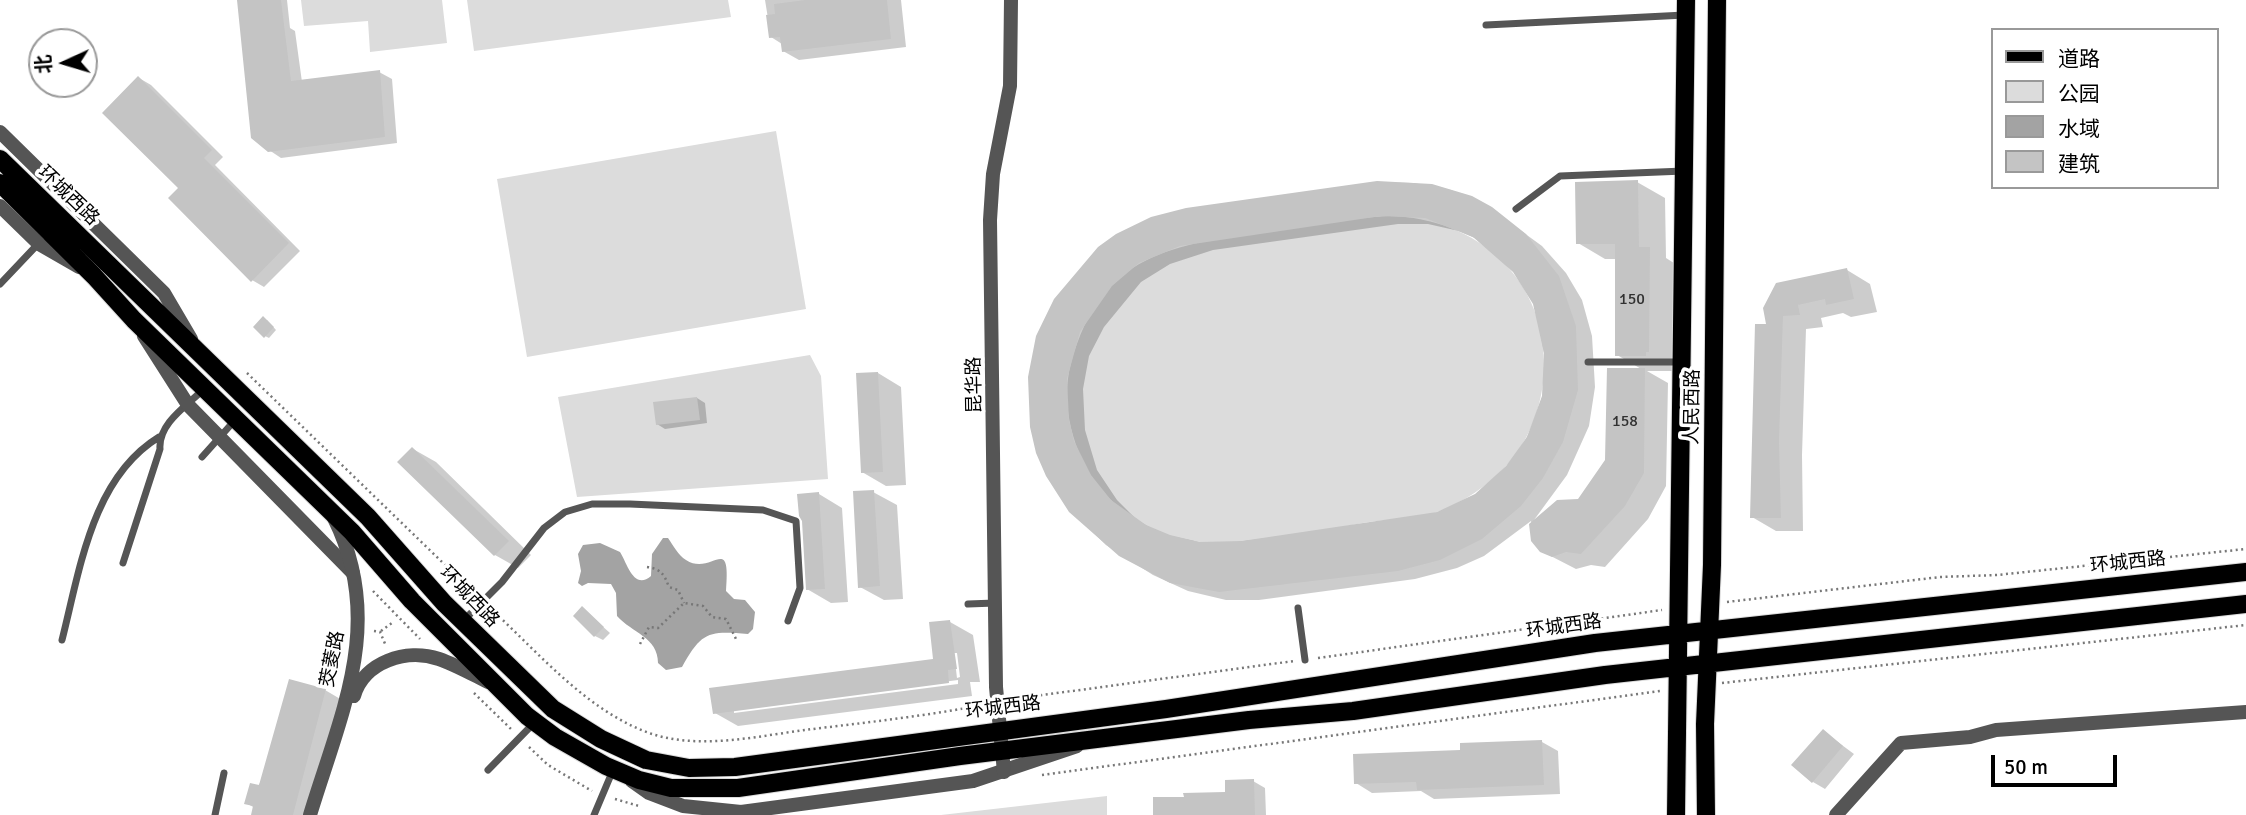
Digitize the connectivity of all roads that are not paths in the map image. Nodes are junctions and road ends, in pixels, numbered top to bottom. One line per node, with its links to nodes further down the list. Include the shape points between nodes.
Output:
1 (1011, 0): 28 (street, 昆华路, via 1010,86 993,174 990,220)
2 (1717, 0): 34 (main road, 人民西路)
3 (1686, 7): 4 (lane); 7 (main road, 人民西路)
4 (1486, 26)
5 (0, 132): 15 (street, via 163,293)
6 (0, 159): 15 (main road, 环城西路)
7 (1685, 171): 10 (lane, via 1560,176); 17 (main road, 人民西路)
8 (0, 183): 12 (main road, 环城西路)
9 (0, 206): 11 (street)
10 (1516, 209)
11 (39, 244): 12 (street); 13 (lane)
12 (94, 275): 14 (main road, 环城西路)
13 (0, 284)
14 (134, 320): 18 (main road, 环城西路); 19 (street)
15 (198, 349): 33 (main road, 环城西路, via 368,517)
16 (1588, 362): 17 (lane)
17 (1682, 362): 35 (main road, 人民西路)
18 (206, 388): 19 (lane); 20 (main road, 环城西路)
19 (188, 405): 21 (street); 22 (lane)
20 (236, 418): 21 (lane); 24 (main road, 环城西路)
21 (219, 436): 23 (lane); 27 (street)
22 (159, 437): 25 (lane, via 160,449); 36 (lane, via 138,450 101,505)
23 (202, 457)
24 (330, 510): 27 (street, 茭菱路); 40 (main road, 环城西路)
25 (123, 563)
26 (2246, 572): 34 (main road, 环城西路)
27 (353, 573): 52 (street, 茭菱路, via 359,620 357,656)
28 (996, 603): 29 (lane); 43 (street, 昆华路)
29 (968, 604)
30 (2246, 604): 38 (main road, 环城西路)
31 (1298, 608): 37 (lane)
32 (788, 621): 33 (lane, via 800,588 796,521 763,510 605,504 565,512 544,528 502,582)
33 (462, 622): 43 (main road, 环城西路, via 566,719 660,764 735,767)
34 (1709, 630): 35 (main road, 环城西路); 38 (main road, 人民西路)
35 (1678, 633): 39 (main road, 人民西路); 43 (main road, 环城西路)
36 (62, 639)
37 (1305, 660)
38 (1707, 666): 39 (main road, 环城西路); 56 (main road, 人民西路)
39 (1677, 668): 44 (main road, 环城西路); 55 (main road, 人民西路)
40 (498, 687): 42 (main road, 环城西路); 53 (street, 茭菱路, via 429,657 397,658 376,666 356,689)
41 (2246, 712): 57 (street, via 1996,730 1900,743)
42 (536, 722): 46 (lane); 47 (main road, 环城西路)
43 (1000, 730): 45 (street, 昆华路)
44 (1091, 741): 45 (main road, 环城西路); 48 (street)
45 (1002, 752): 47 (main road, 环城西路, via 724,790 671,788); 48 (street, 昆华路)
46 (488, 770)
47 (618, 771): 50 (street, via 649,793 674,803); 54 (lane)
48 (1004, 772): 50 (street)
49 (224, 773): 51 (lane)
50 (741, 814)
51 (215, 815)
52 (310, 815)
53 (318, 815)
54 (594, 815)
55 (1676, 815)
56 (1706, 815)
57 (1836, 815)

